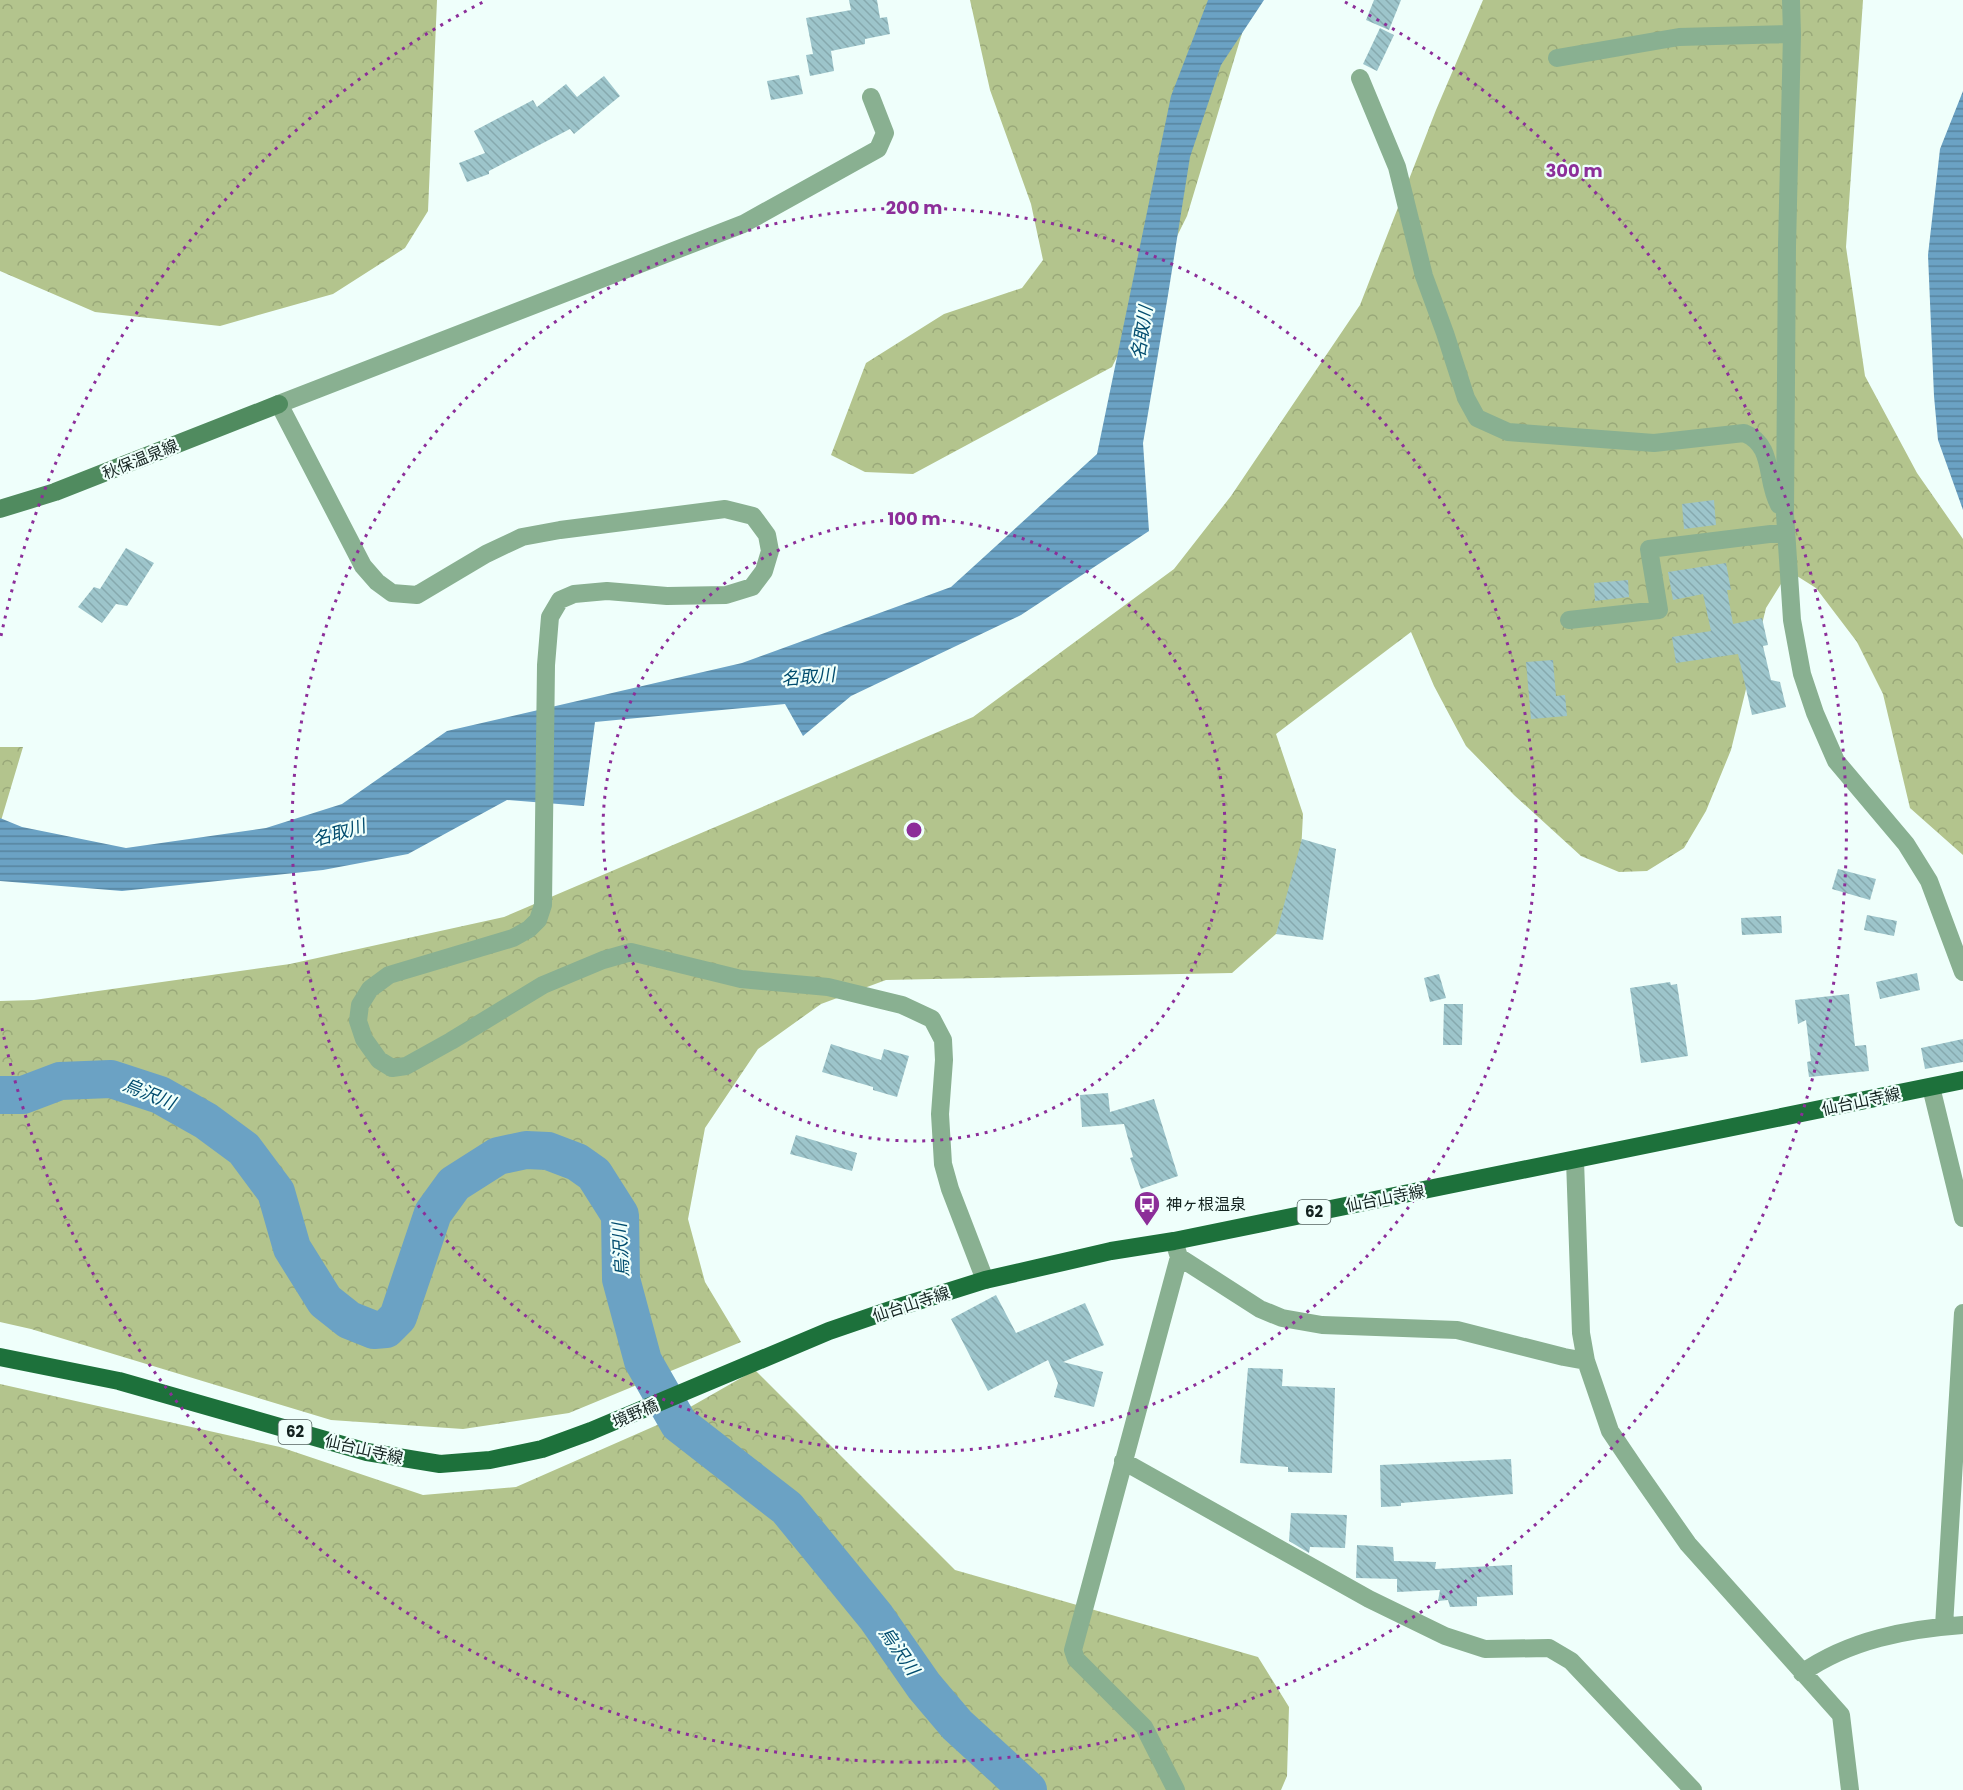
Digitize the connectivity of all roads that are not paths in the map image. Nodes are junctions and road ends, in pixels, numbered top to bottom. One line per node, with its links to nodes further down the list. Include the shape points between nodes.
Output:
1 (1791, 0): 2 (street)
2 (1792, 34): 3 (street, via 1679,37); 8 (street)
3 (1557, 58)
4 (1360, 78): 8 (street, via 1397,167 1424,276 1466,399 1477,418 1508,432 1654,443 1744,433 1753,436 1766,455)
5 (871, 97): 6 (street, via 885,133 878,149 743,224)
6 (279, 404): 7 (main road, 秋保温泉線, via 55,492); 16 (street, via 363,566 392,593 417,595 522,537 725,508 753,516 766,535 770,551 764,571 752,587 726,595 607,591 574,594 560,600 550,617 546,665 545,849 543,905 538,920 513,938 389,975 370,989 360,1005 358,1021 364,1039 379,1060 392,1068 406,1066 543,985 631,952 741,980 828,987 902,1005 932,1019 943,1040 943,1164)
7 (0, 509)
8 (1786, 523): 9 (street, via 1649,549 1659,610); 10 (street, via 1792,620 1802,674 1815,713 1836,761 1906,844 1929,881)
9 (1569, 620)
10 (1963, 972)
11 (1963, 1080): 12 (main road, 仙台山寺線 / 62)
12 (1931, 1087): 13 (main road, 仙台山寺線 / 62); 14 (street)
13 (1575, 1160): 15 (main road, 仙台山寺線 / 62); 19 (street, via 1581,1333)
14 (1963, 1218)
15 (1177, 1249): 16 (main road, 仙台山寺線 / 62, via 1111,1251); 19 (street, via 1260,1309 1281,1318 1322,1324 1457,1330); 22 (street)
16 (985, 1280): 20 (main road, 仙台山寺線 / 62, via 829,1331)
17 (1963, 1313): 24 (street)
18 (0, 1357): 21 (main road, 仙台山寺線 / 62, via 119,1381 368,1452 440,1464 490,1460 542,1449)
19 (1586, 1361): 25 (street, via 1610,1431 1635,1468 1688,1544)
20 (680, 1395): 21 (main road, 境野橋 / 62)
21 (591, 1431)
22 (1123, 1461): 26 (street, via 1073,1650 1076,1659 1144,1727); 27 (street, via 1368,1599 1445,1636 1485,1649 1550,1648 1571,1661)
23 (1963, 1625): 24 (street)
24 (1944, 1626): 25 (street, via 1880,1637 1823,1658)
25 (1802, 1672): 28 (street, via 1841,1714)
26 (1176, 1790)
27 (1693, 1790)
28 (1850, 1790)

